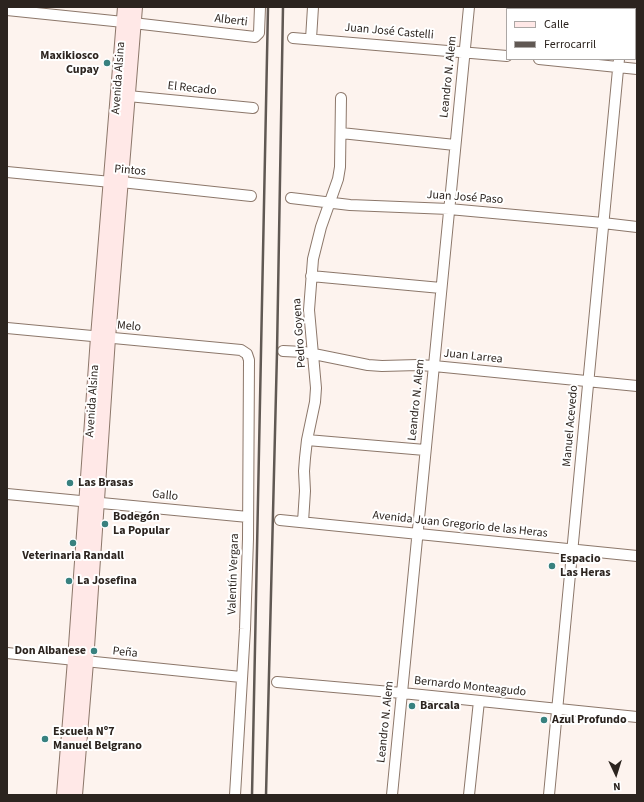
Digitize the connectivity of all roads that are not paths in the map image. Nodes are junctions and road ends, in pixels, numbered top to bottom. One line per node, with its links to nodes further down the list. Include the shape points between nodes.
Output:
1 (124, 7): 7 (main road, Avenida Alsina)
2 (135, 7): 7 (main road, Avenida Alsina)
3 (260, 7): 7 (street, Alberti, via 259,32 255,37)
4 (313, 7): 9 (street)
5 (469, 7): 10 (street, Leandro N. Alem)
6 (7, 10): 7 (street, Alberti)
7 (128, 22): 15 (main road, Avenida Alsina); 21 (main road, Avenida Alsina)
8 (294, 38): 9 (street, Juan José Castelli)
9 (311, 39): 10 (street, Juan José Castelli)
10 (464, 52): 11 (street, Juan José Castelli); 19 (street, Leandro N. Alem)
11 (506, 56)
12 (559, 60): 13 (street)
13 (619, 63): 14 (street); 26 (street, Manuel Acevedo)
14 (637, 69)
15 (128, 96): 17 (street, El Recado); 21 (main road, Avenida Alsina)
16 (341, 98): 18 (street, Pedro Goyena)
17 (253, 108)
18 (341, 133): 19 (street); 24 (street, Pedro Goyena, via 338,179)
19 (455, 145): 25 (street, Leandro N. Alem)
20 (7, 172): 21 (street, Pintos)
21 (116, 182): 22 (street, Pintos); 31 (main road, Avenida Alsina)
22 (251, 196)
23 (291, 198): 24 (street, Juan José Paso)
24 (329, 203): 25 (street, Juan José Paso); 28 (street, Pedro Goyena, via 317,240)
25 (449, 209): 26 (street, Juan José Paso); 29 (street, Leandro N. Alem)
26 (603, 223): 27 (street, Juan José Paso); 36 (street, Manuel Acevedo)
27 (637, 227)
28 (311, 276): 29 (street); 34 (street, Pedro Goyena, via 309,310)
29 (441, 288): 35 (street, Leandro N. Alem)
30 (7, 328): 31 (street, Melo)
31 (103, 338): 33 (street, Melo, via 241,350); 41 (main road, Avenida Alsina)
32 (283, 351): 34 (street, Juan Larrea)
33 (247, 354): 42 (street, Valentín Vergara)
34 (314, 354): 35 (street, Juan Larrea, via 375,366); 38 (street, Pedro Goyena, via 315,402)
35 (434, 366): 36 (street, Juan Larrea); 39 (street, Leandro N. Alem)
36 (588, 382): 37 (street, Juan Larrea); 46 (street, Manuel Acevedo)
37 (637, 386)
38 (307, 440): 39 (street); 44 (street, Pedro Goyena)
39 (425, 450): 45 (street, Leandro N. Alem)
40 (7, 494): 41 (street, Gallo)
41 (92, 502): 42 (street, Gallo); 49 (main road, Avenida Alsina)
42 (248, 517): 50 (street, Valentín Vergara)
43 (280, 520): 44 (street, Avenida Juan Gregorio de las Heras)
44 (303, 522): 45 (street, Avenida Juan Gregorio de las Heras)
45 (417, 534): 46 (street, Avenida Juan Gregorio de las Heras); 52 (street, Leandro N. Alem)
46 (572, 550): 47 (street, Avenida Juan Gregorio de las Heras); 54 (street, Manuel Acevedo)
47 (637, 556)
48 (7, 653): 49 (street, Peña)
49 (81, 661): 50 (street, Peña); 56 (main road, Avenida Alsina); 57 (main road, Avenida Alsina)
50 (241, 677): 58 (street, Valentín Vergara)
51 (277, 682): 52 (street, Bernardo Monteagudo)
52 (402, 693): 53 (street, Bernardo Monteagudo); 59 (street, Leandro N. Alem)
53 (479, 701): 54 (street, Bernardo Monteagudo); 60 (street)
54 (557, 709): 55 (street, Bernardo Monteagudo); 61 (street, Manuel Acevedo)
55 (637, 717)
56 (64, 795)
57 (75, 795)
58 (235, 795)
59 (392, 795)
60 (469, 795)
61 (549, 795)

